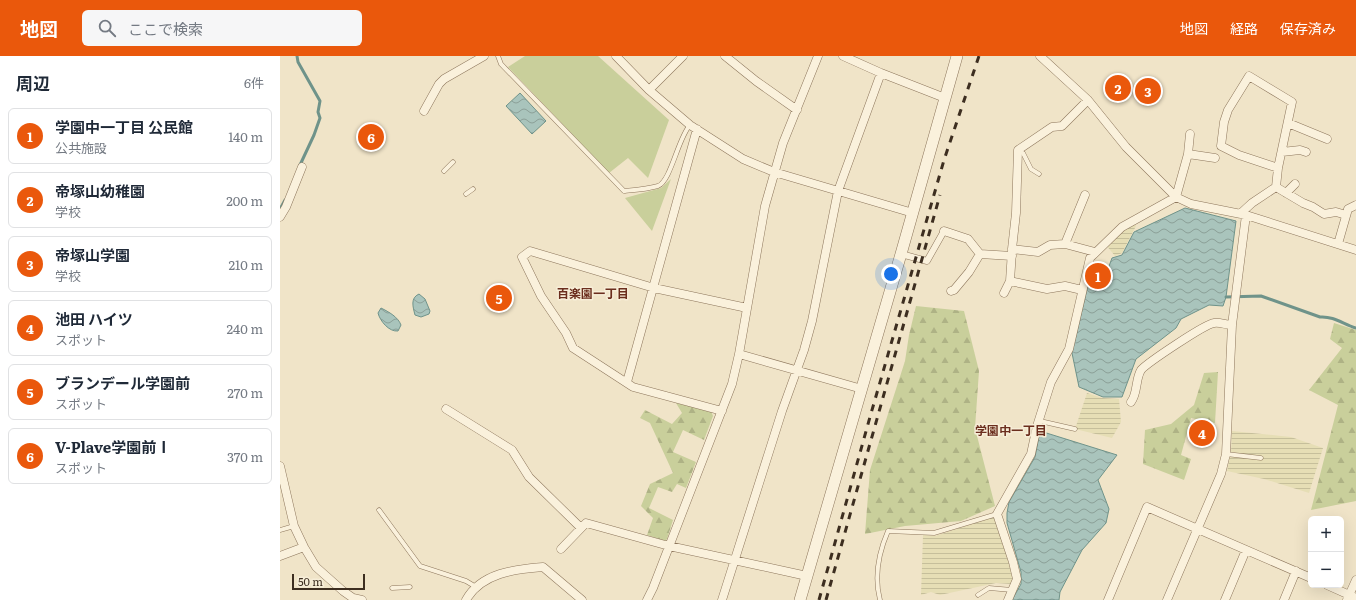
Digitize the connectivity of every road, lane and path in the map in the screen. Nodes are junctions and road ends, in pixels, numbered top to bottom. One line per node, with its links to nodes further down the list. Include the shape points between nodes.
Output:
1 (484, 56): 15 (street, via 444,79)
2 (498, 56): 17 (lane, via 501,64 624,191 659,186 665,181 686,129)
3 (616, 56): 11 (street)
4 (683, 56): 11 (street)
5 (725, 56): 14 (street)
6 (818, 56): 14 (street)
7 (843, 56): 10 (street)
8 (957, 56): 12 (street)
9 (1040, 56): 13 (street)
10 (881, 74): 12 (street); 34 (street)
11 (648, 90): 17 (street)
12 (945, 98): 40 (street)
13 (1088, 100): 20 (street, via 1062,126 1052,127); 38 (street, via 1126,147)
14 (797, 110): 29 (street)
15 (424, 111)
16 (1288, 123): 19 (street); 21 (street); 27 (street, via 1292,102 1248,76 1228,110 1224,122 1221,146)
17 (693, 127): 29 (street, via 744,158); 55 (street)
18 (1190, 134): 23 (street)
19 (1327, 139)
20 (1018, 150): 30 (lane, via 1023,153 1031,168); 48 (street)
21 (1282, 152): 22 (street); 27 (street)
22 (1306, 152)
23 (1188, 154): 24 (street); 38 (street)
24 (1215, 158)
25 (453, 162): 28 (lane)
26 (302, 167): 43 (street)
27 (1278, 168): 32 (street)
28 (444, 171)
29 (774, 172): 34 (street); 59 (street, via 764,206)
30 (1039, 174)
31 (1295, 184): 35 (street)
32 (1276, 187): 35 (street); 41 (street, via 1252,203)
33 (472, 189): 36 (lane)
34 (838, 191): 40 (street); 62 (street, via 812,321)
35 (1286, 193): 42 (street, via 1324,214 1336,212)
36 (466, 194)
37 (1085, 195): 45 (street)
38 (1176, 197): 41 (street, via 1191,204); 49 (street, via 1122,226)
39 (1356, 205): 42 (street, via 1348,209)
40 (912, 213): 50 (street)
41 (1243, 215): 46 (street); 60 (street)
42 (1346, 215): 46 (street)
43 (280, 216)
44 (944, 231): 50 (street, via 927,261); 51 (street, via 968,239)
45 (1065, 244): 48 (street, via 1050,245 1038,252); 49 (street)
46 (1338, 244): 47 (street)
47 (1356, 250)
48 (1012, 252): 51 (street); 53 (street)
49 (1095, 252): 56 (street, via 1090,258)
50 (901, 254): 64 (street)
51 (980, 254): 52 (street)
52 (969, 272): 54 (street); 57 (street)
53 (1010, 281): 56 (street, via 1047,288 1065,286); 58 (street)
54 (967, 285)
55 (654, 288): 59 (street); 63 (street); 63 (street, via 530,251 522,257 541,296 573,348)
56 (1082, 290): 68 (street, via 1069,349 1051,382)
57 (952, 291)
58 (1004, 293)
59 (747, 308): 61 (street)
60 (1232, 325): 65 (street, via 1213,323 1186,337 1142,370); 70 (street)
61 (739, 354): 62 (street); 67 (street)
62 (797, 371): 64 (street); 84 (street)
63 (627, 382): 67 (street, via 633,387)
64 (862, 389): 86 (street)
65 (1131, 402)
66 (446, 409): 76 (street, via 512,450 529,477)
67 (722, 411): 79 (street)
68 (1040, 420): 69 (lane); 74 (street, via 1031,454)
69 (1075, 429)
70 (1226, 454): 71 (lane); 77 (street, via 1221,474)
71 (1261, 458)
72 (280, 466): 75 (street)
73 (379, 510): 90 (lane, via 420,566)
74 (997, 514): 93 (street, via 1017,579); 102 (lane, via 934,533 888,531 882,544 878,566 877,589)
75 (294, 526): 78 (lane); 80 (street)
76 (581, 528): 79 (street, via 586,523); 81 (street)
77 (1198, 528): 82 (street); 104 (street, via 1148,507); 105 (street)
78 (280, 530)
79 (669, 546): 84 (street); 99 (street)
80 (304, 547): 83 (street); 96 (street, via 316,567 343,592)
81 (561, 549)
82 (1246, 550): 85 (street); 106 (street)
83 (280, 556)
84 (734, 559): 86 (street); 100 (street)
85 (1296, 571): 87 (street); 107 (street)
86 (807, 576): 101 (street)
87 (1308, 577)
88 (1356, 580): 95 (street)
89 (410, 587): 91 (lane)
90 (476, 587): 97 (street); 98 (street, via 492,577 514,570 543,567)
91 (392, 588)
92 (1333, 588): 95 (street)
93 (1012, 590): 94 (lane, via 990,588); 103 (street)
94 (978, 594)
95 (1351, 598)
96 (362, 600)
97 (466, 600)
98 (582, 600)
99 (647, 600)
100 (722, 600)
101 (800, 600)
102 (880, 600)
103 (1008, 600)
104 (1108, 600)
105 (1167, 600)
106 (1225, 600)
107 (1284, 600)

